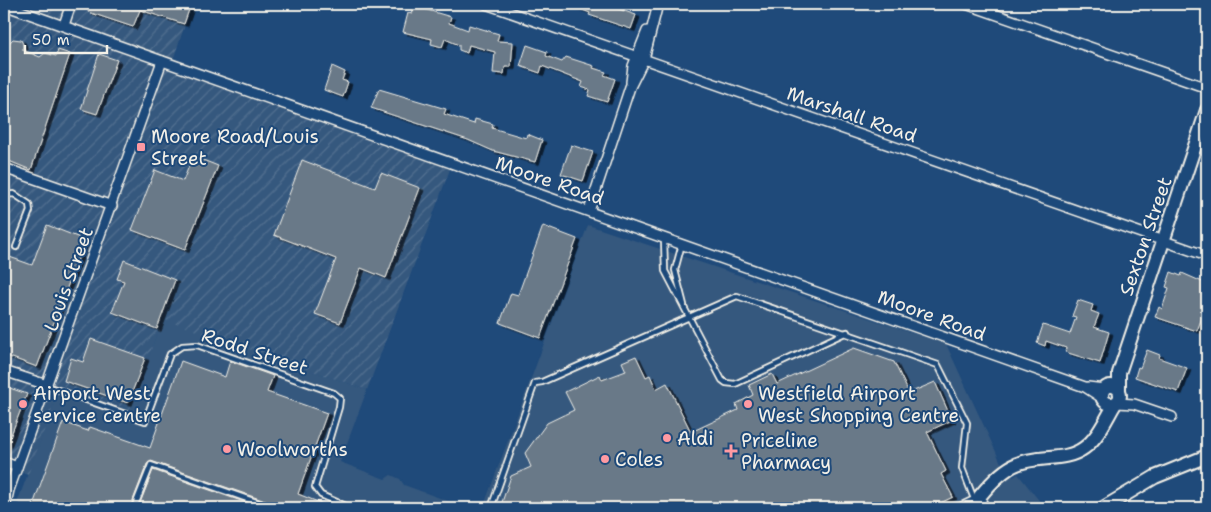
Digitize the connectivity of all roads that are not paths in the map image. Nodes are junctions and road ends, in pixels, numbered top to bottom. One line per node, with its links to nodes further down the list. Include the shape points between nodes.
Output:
1 (71, 4): 6 (street)
2 (486, 4): 7 (street, Marshall Road)
3 (658, 4): 7 (street)
4 (966, 4): 9 (street)
5 (4, 5): 6 (street, Moore Road)
6 (64, 25): 8 (street, Moore Road)
7 (640, 58): 14 (street); 16 (street, Marshall Road)
8 (162, 60): 13 (street, Louis Street); 14 (street, Moore Road)
9 (1207, 88)
10 (1207, 110): 16 (street, Sexton Street)
11 (4, 168): 13 (street)
12 (4, 196): 18 (lane, via 14,194 29,204 30,211)
13 (112, 206): 24 (street, Louis Street)
14 (589, 211): 15 (street, Moore Road)
15 (664, 237): 17 (street, Moore Road); 20 (lane, via 665,271)
16 (1163, 240): 19 (street, Marshall Road); 25 (street, Sexton Street)
17 (682, 244): 20 (lane, via 675,270); 25 (street, Moore Road)
18 (16, 247)
19 (1207, 256)
20 (684, 305): 21 (lane)
21 (690, 316): 22 (lane, via 742,296); 22 (lane, via 722,380 732,385); 35 (lane, via 535,383)
22 (847, 332): 30 (lane, via 938,365 966,420 962,468)
23 (4, 371): 24 (street)
24 (47, 385): 29 (street, Louis Street); 34 (lane, Rodd Street, via 145,421 170,354 182,346 197,345 334,393 340,398 340,407 315,487 321,495)
25 (1111, 396): 26 (street, Moore Road); 30 (street, via 1099,430 1085,448 1071,454 1016,464)
26 (1172, 417)
27 (1207, 456): 37 (street, via 1155,477)
28 (4, 462): 29 (street)
29 (17, 467): 31 (street, Louis Street)
30 (978, 501): 36 (lane)
31 (5, 508)
32 (134, 508): 33 (lane, via 151,464)
33 (273, 508)
34 (350, 508)
35 (490, 508)
36 (955, 508)
37 (1104, 508)

